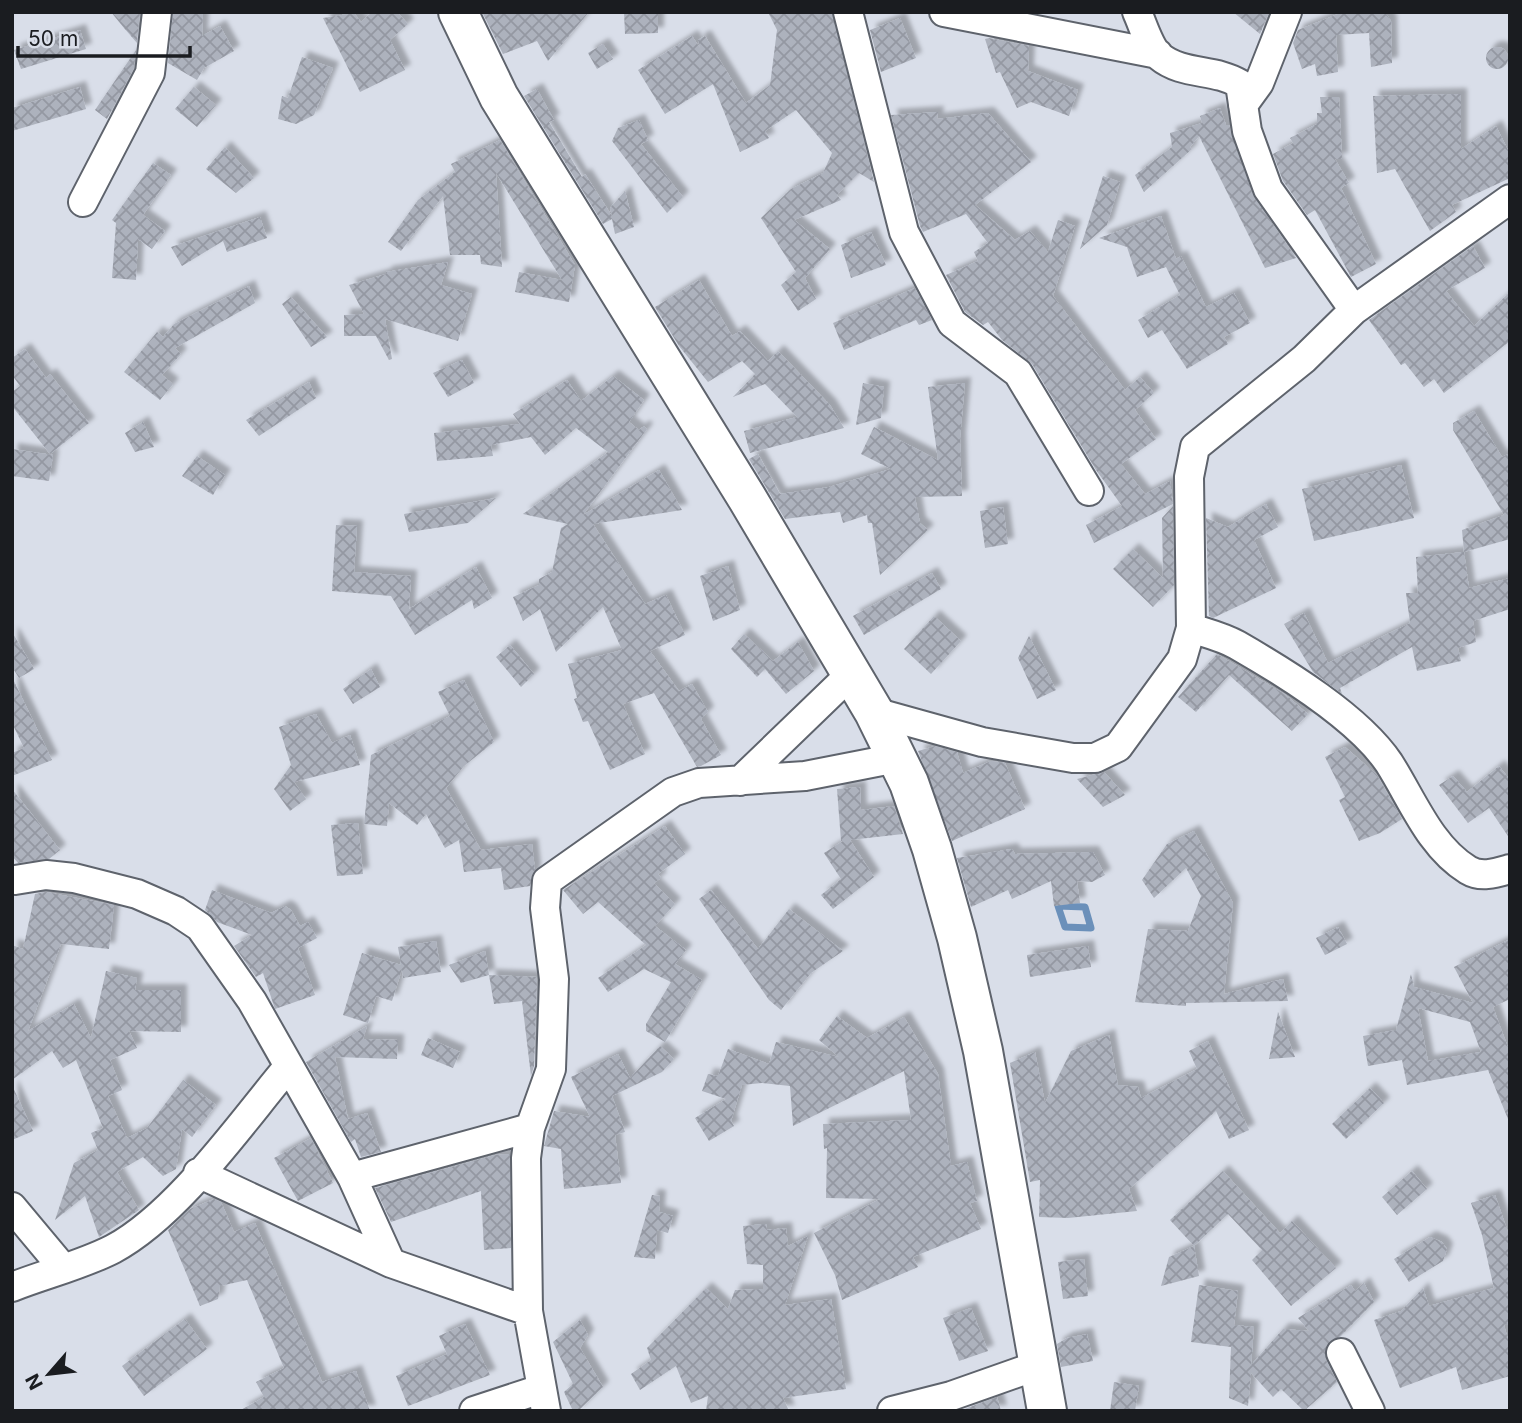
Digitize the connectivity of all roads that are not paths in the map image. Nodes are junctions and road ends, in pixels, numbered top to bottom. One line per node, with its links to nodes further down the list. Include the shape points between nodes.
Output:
1 (157, 12): 10 (street, via 150,73)
2 (458, 12): 14 (main road, via 499,97 543,172)
3 (848, 12): 12 (street, via 904,232 952,323 1018,373)
4 (944, 12): 7 (street)
5 (1137, 12): 7 (street)
6 (1287, 12): 8 (street, via 1259,83)
7 (1157, 54): 8 (street, via 1183,70 1224,74 1240,84)
8 (1243, 105): 11 (street, via 1247,131 1268,189)
9 (1510, 199): 11 (street)
10 (83, 202)
11 (1354, 310): 13 (street, via 1304,359 1195,447 1189,477)
12 (1089, 491)
13 (1191, 628): 15 (street, via 1182,659 1148,709 1118,747 1095,758 982,741); 18 (street, via 1234,643 1331,708 1371,741 1420,817 1470,872 1488,875)
14 (852, 673): 15 (main road); 17 (street)
15 (874, 712): 16 (main road)
16 (897, 758): 17 (street, via 805,776); 30 (main road, via 932,849 984,1051)
17 (740, 781): 21 (street, via 699,783 673,792 547,881 545,908 554,979 551,1069)
18 (1510, 869)
19 (13, 887): 20 (street, via 46,875 74,878 137,894 184,916 200,927 221,954)
20 (288, 1067): 22 (street); 23 (street)
21 (530, 1128): 23 (street); 28 (street, via 526,1158)
22 (198, 1173): 25 (street); 26 (street, via 123,1242)
23 (352, 1177): 25 (street)
24 (12, 1207): 26 (street)
25 (391, 1263): 28 (street)
26 (63, 1268): 27 (street)
27 (12, 1287)
28 (528, 1311): 31 (street)
29 (1341, 1353): 35 (street)
30 (1039, 1366): 33 (street); 34 (main road)
31 (544, 1400): 32 (street)
32 (474, 1411)
33 (892, 1411)
34 (1047, 1411)
35 (1370, 1411)

